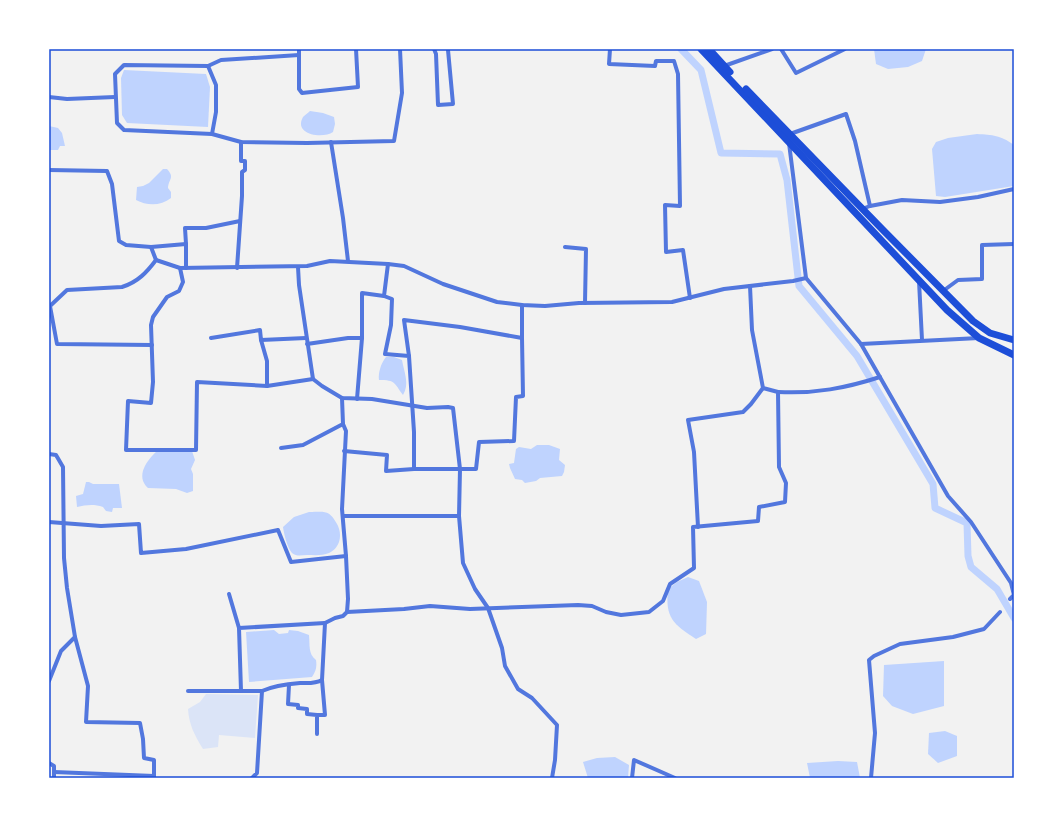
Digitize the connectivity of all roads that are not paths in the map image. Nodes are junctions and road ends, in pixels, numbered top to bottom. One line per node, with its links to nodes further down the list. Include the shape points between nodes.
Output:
1 (299, 49): 12 (street)
2 (356, 49): 12 (street, via 358,87 302,93 299,89)
3 (400, 49): 20 (street, via 402,93 394,141)
4 (434, 49): 11 (street, via 438,105 452,104)
5 (610, 49): 42 (street, via 609,64 655,66 656,60 674,62 678,74 680,206 666,206 666,252 683,250)
6 (701, 49): 18 (highway)
7 (709, 49): 14 (highway)
8 (772, 49): 14 (street)
9 (781, 49): 10 (street, via 796,73)
10 (845, 49)
11 (448, 50)
12 (299, 55): 13 (street, via 221,60)
13 (208, 66): 16 (street, via 124,66 115,74); 17 (street, via 216,85 216,112)
14 (724, 66): 18 (highway)
15 (49, 97): 16 (street)
16 (115, 97): 17 (street, via 117,123 124,130)
17 (212, 134): 19 (street)
18 (789, 137): 23 (street, via 846,114); 24 (highway); 37 (street); 38 (highway)
19 (241, 142): 20 (street); 25 (street, via 241,161 245,161 245,170 242,172)
20 (331, 142): 31 (street)
21 (49, 170): 28 (street, via 106,171 112,184 119,241 126,245)
22 (1014, 190): 23 (street, via 940,202 902,200)
23 (870, 206): 24 (street)
24 (862, 209): 40 (highway)
25 (240, 221): 26 (street, via 206,228 185,228); 36 (street)
26 (186, 244): 28 (street); 35 (street)
27 (1014, 244): 40 (street, via 982,245 982,279 958,280)
28 (151, 247): 30 (street)
29 (565, 247): 43 (street, via 586,249)
30 (156, 260): 34 (street); 45 (street, via 141,277 130,284 122,287 67,290)
31 (348, 261): 32 (street); 33 (street, via 330,261)
32 (388, 264): 41 (street); 44 (street, via 404,266 443,284 497,302)
33 (298, 267): 36 (street); 47 (street)
34 (180, 268): 35 (street); 56 (street, via 183,282 179,291 167,297 153,317)
35 (186, 268): 36 (street)
36 (237, 268)
37 (806, 278): 39 (street); 55 (street)
38 (919, 279): 50 (highway, via 947,310); 52 (street)
39 (750, 286): 42 (street, via 724,289); 62 (street, via 752,330)
40 (943, 291): 53 (highway, via 973,321 990,333)
41 (384, 296): 48 (street, via 362,293); 58 (street, via 392,299 391,325 385,354)
42 (690, 298): 43 (street, via 672,302)
43 (585, 303): 44 (street)
44 (522, 305): 49 (street)
45 (50, 306): 56 (street, via 57,344)
46 (211, 338): 51 (street, via 260,330)
47 (306, 338): 51 (street); 54 (street)
48 (362, 338): 54 (street); 65 (street)
49 (522, 338): 58 (street, via 404,320); 72 (street, via 523,396 516,397 514,441 479,442 476,470)
50 (979, 338): 52 (street); 57 (highway)
51 (261, 340): 61 (street, via 267,361)
52 (922, 340): 55 (street)
53 (1014, 340)
54 (307, 344): 60 (street)
55 (861, 344): 59 (street)
56 (152, 345): 61 (street, via 151,403 128,401 126,450 196,450 197,382)
57 (1014, 354)
58 (409, 356): 66 (street)
59 (880, 377): 63 (street, via 850,386 802,393); 80 (street, via 948,496 971,522 1011,583 1014,595)
60 (313, 379): 61 (street); 64 (street)
61 (267, 386)
62 (763, 388): 63 (street); 77 (street, via 743,412 688,420 694,452)
63 (778, 392): 77 (street, via 779,467 786,483 785,502 759,508 758,521)
64 (342, 398): 65 (street); 67 (street)
65 (356, 399): 66 (street)
66 (412, 405): 71 (street); 72 (street, via 453,408)
67 (343, 424): 68 (street, via 303,445); 69 (street, via 346,431)
68 (281, 448)
69 (344, 451): 71 (street, via 388,455 386,471); 73 (street)
70 (49, 454): 76 (street, via 56,455 63,467)
71 (414, 469): 72 (street)
72 (460, 469): 74 (street)
73 (343, 516): 74 (street); 78 (street)
74 (459, 516): 81 (street, via 463,562 475,589)
75 (49, 522): 76 (street)
76 (63, 522): 78 (street, via 101,526 139,524 141,553 186,549 278,530 291,562); 86 (street, via 67,588)
77 (698, 526): 81 (street, via 693,527 694,568 670,584 663,601 649,612 622,614 578,605)
78 (346, 556): 82 (street)
79 (229, 594): 85 (street)
80 (1010, 599)
81 (488, 608): 82 (street, via 430,606); 100 (street, via 506,666 518,689 532,698 557,725)
82 (347, 612): 84 (street)
83 (1000, 612): 103 (street, via 984,629 953,637 900,644 869,660 875,733)
84 (325, 623): 85 (street); 87 (street)
85 (239, 628): 91 (street)
86 (75, 637): 88 (street, via 61,651); 97 (street, via 88,686 86,722 140,723 144,758 154,760)
87 (322, 680): 89 (street); 93 (street, via 325,714)
88 (49, 681)
89 (289, 685): 92 (street); 93 (street, via 288,704 307,709 307,714)
90 (188, 691): 91 (street)
91 (241, 691): 92 (street)
92 (262, 691): 99 (street, via 257,773)
93 (318, 715): 94 (street)
94 (317, 734)
95 (49, 763): 96 (street, via 54,766)
96 (54, 772): 97 (street); 98 (street)
97 (154, 777)
98 (54, 778)
99 (252, 778)
100 (552, 778)
101 (632, 778): 102 (street, via 634,760)
102 (675, 778)
103 (871, 778)

